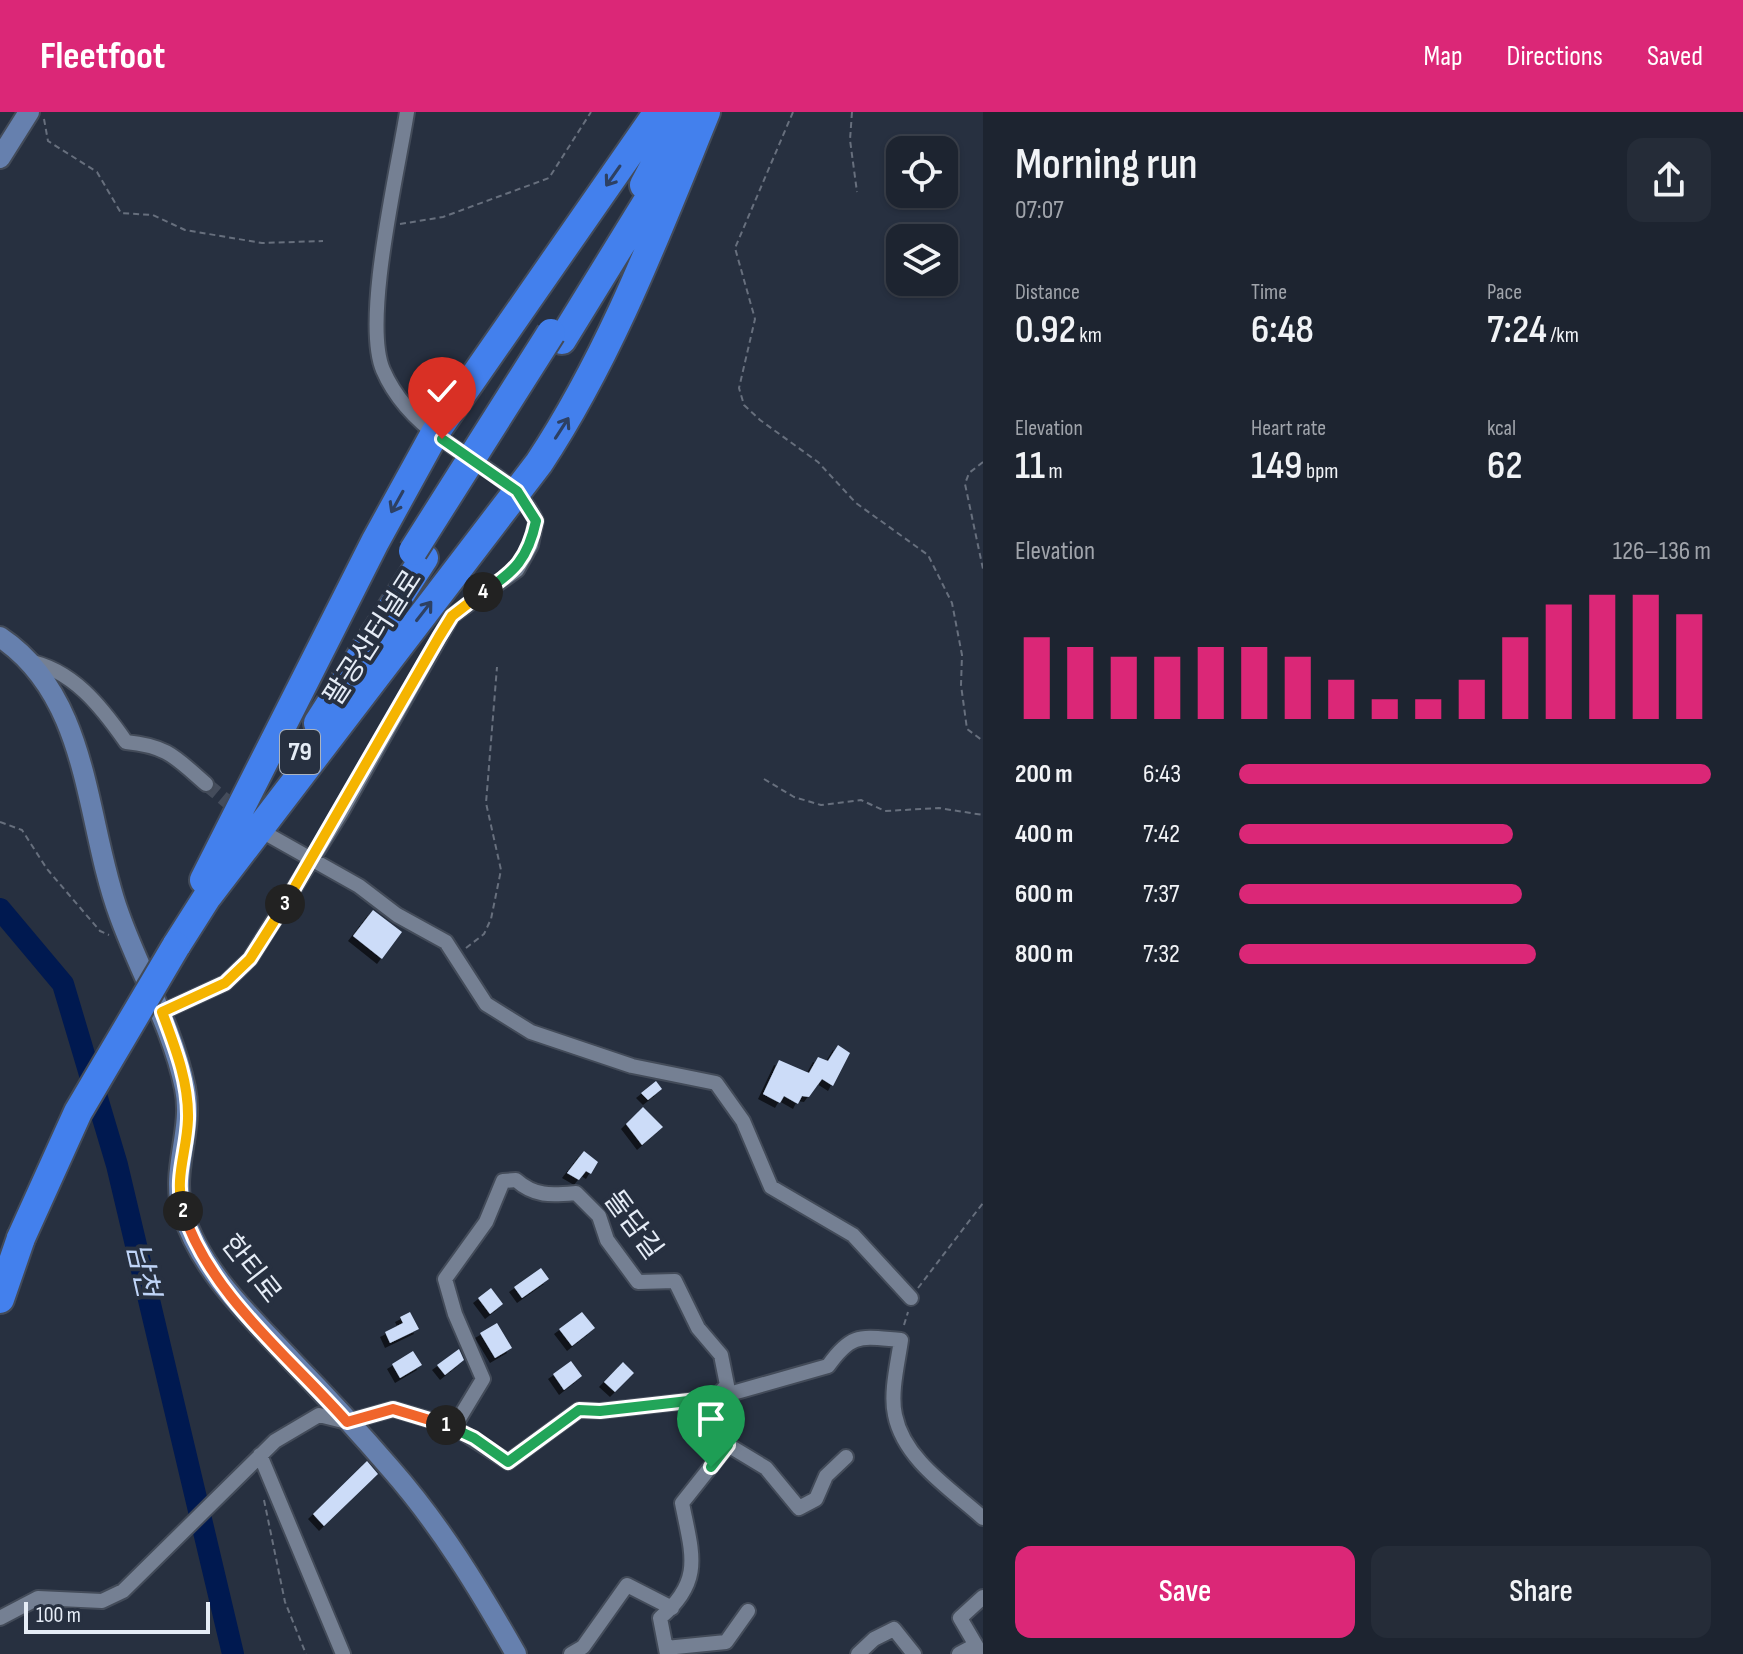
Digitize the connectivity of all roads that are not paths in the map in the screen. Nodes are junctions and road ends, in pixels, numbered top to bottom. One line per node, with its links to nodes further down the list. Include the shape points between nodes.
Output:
1 (29, 112): 7 (street)
2 (407, 112): 9 (street, via 376,304 376,347 398,397)
3 (658, 112): 9 (highway, one-way to 9)
4 (683, 112): 8 (highway, 팔공산터널로 / 79)
5 (696, 112): 8 (highway, 팔공산터널로 / 79, via 651,197)
6 (706, 112): 10 (highway, one-way to 6, via 575,409 611,339)
7 (0, 158)
8 (556, 337): 16 (highway, 팔공산터널로 / 79)
9 (435, 433): 10 (street); 16 (highway, one-way to 16, via 375,542)
10 (517, 491): 15 (street, via 536,521 526,558 452,616); 16 (highway, one-way to 10)
11 (0, 637): 12 (street, 한티로)
12 (27, 661): 13 (street, via 51,666 73,680 126,742 154,745 177,755); 17 (street, 한티로, via 60,710 79,751 101,857 127,934)
13 (206, 784)
14 (265, 833): 15 (street)
15 (311, 857): 17 (street, via 250,959 225,983); 20 (street, via 446,942 486,1004 531,1032 632,1066 716,1083 743,1121 771,1187 853,1235)
16 (206, 888): 18 (highway, 팔공산터널로 / 79, via 85,1076 45,1152)
17 (162, 1012): 23 (street, 한티로, via 181,1063 188,1102 178,1183 194,1241 241,1306)
18 (19, 1228): 19 (highway, 팔공산터널로 / 79); 21 (highway, 팔공산터널로 / 79)
19 (0, 1263)
20 (911, 1298)
21 (0, 1299)
22 (715, 1398): 24 (street, via 579,1410 508,1462); 24 (street, 돌담길, via 727,1385 721,1355 698,1328 675,1281 638,1282 607,1240 599,1216 576,1193 550,1196 529,1192 516,1180 503,1181 486,1222 445,1279 483,1379); 25 (street, 돌담길); 28 (street, via 828,1366 843,1344 855,1339 901,1340 894,1413 903,1440)
23 (347, 1422): 24 (street, via 393,1409); 26 (street, via 319,1415); 36 (street, 한티로, via 448,1543)
24 (454, 1427)
25 (728, 1445): 27 (street, via 766,1468 799,1508 816,1499 826,1476); 30 (street, via 682,1503 694,1570)
26 (260, 1455): 32 (street, via 123,1591 102,1601 38,1598); 35 (street)
27 (846, 1457)
28 (983, 1518)
29 (983, 1597): 33 (street, via 960,1618)
30 (672, 1608): 34 (street, via 660,1618); 37 (street, via 627,1585 583,1647)
31 (748, 1611): 34 (street, via 726,1642)
32 (0, 1618)
33 (978, 1650): 40 (street)
34 (667, 1651)
35 (343, 1654)
36 (516, 1654)
37 (571, 1654)
38 (858, 1654): 39 (street, via 894,1629)
39 (914, 1654)
40 (959, 1654)

